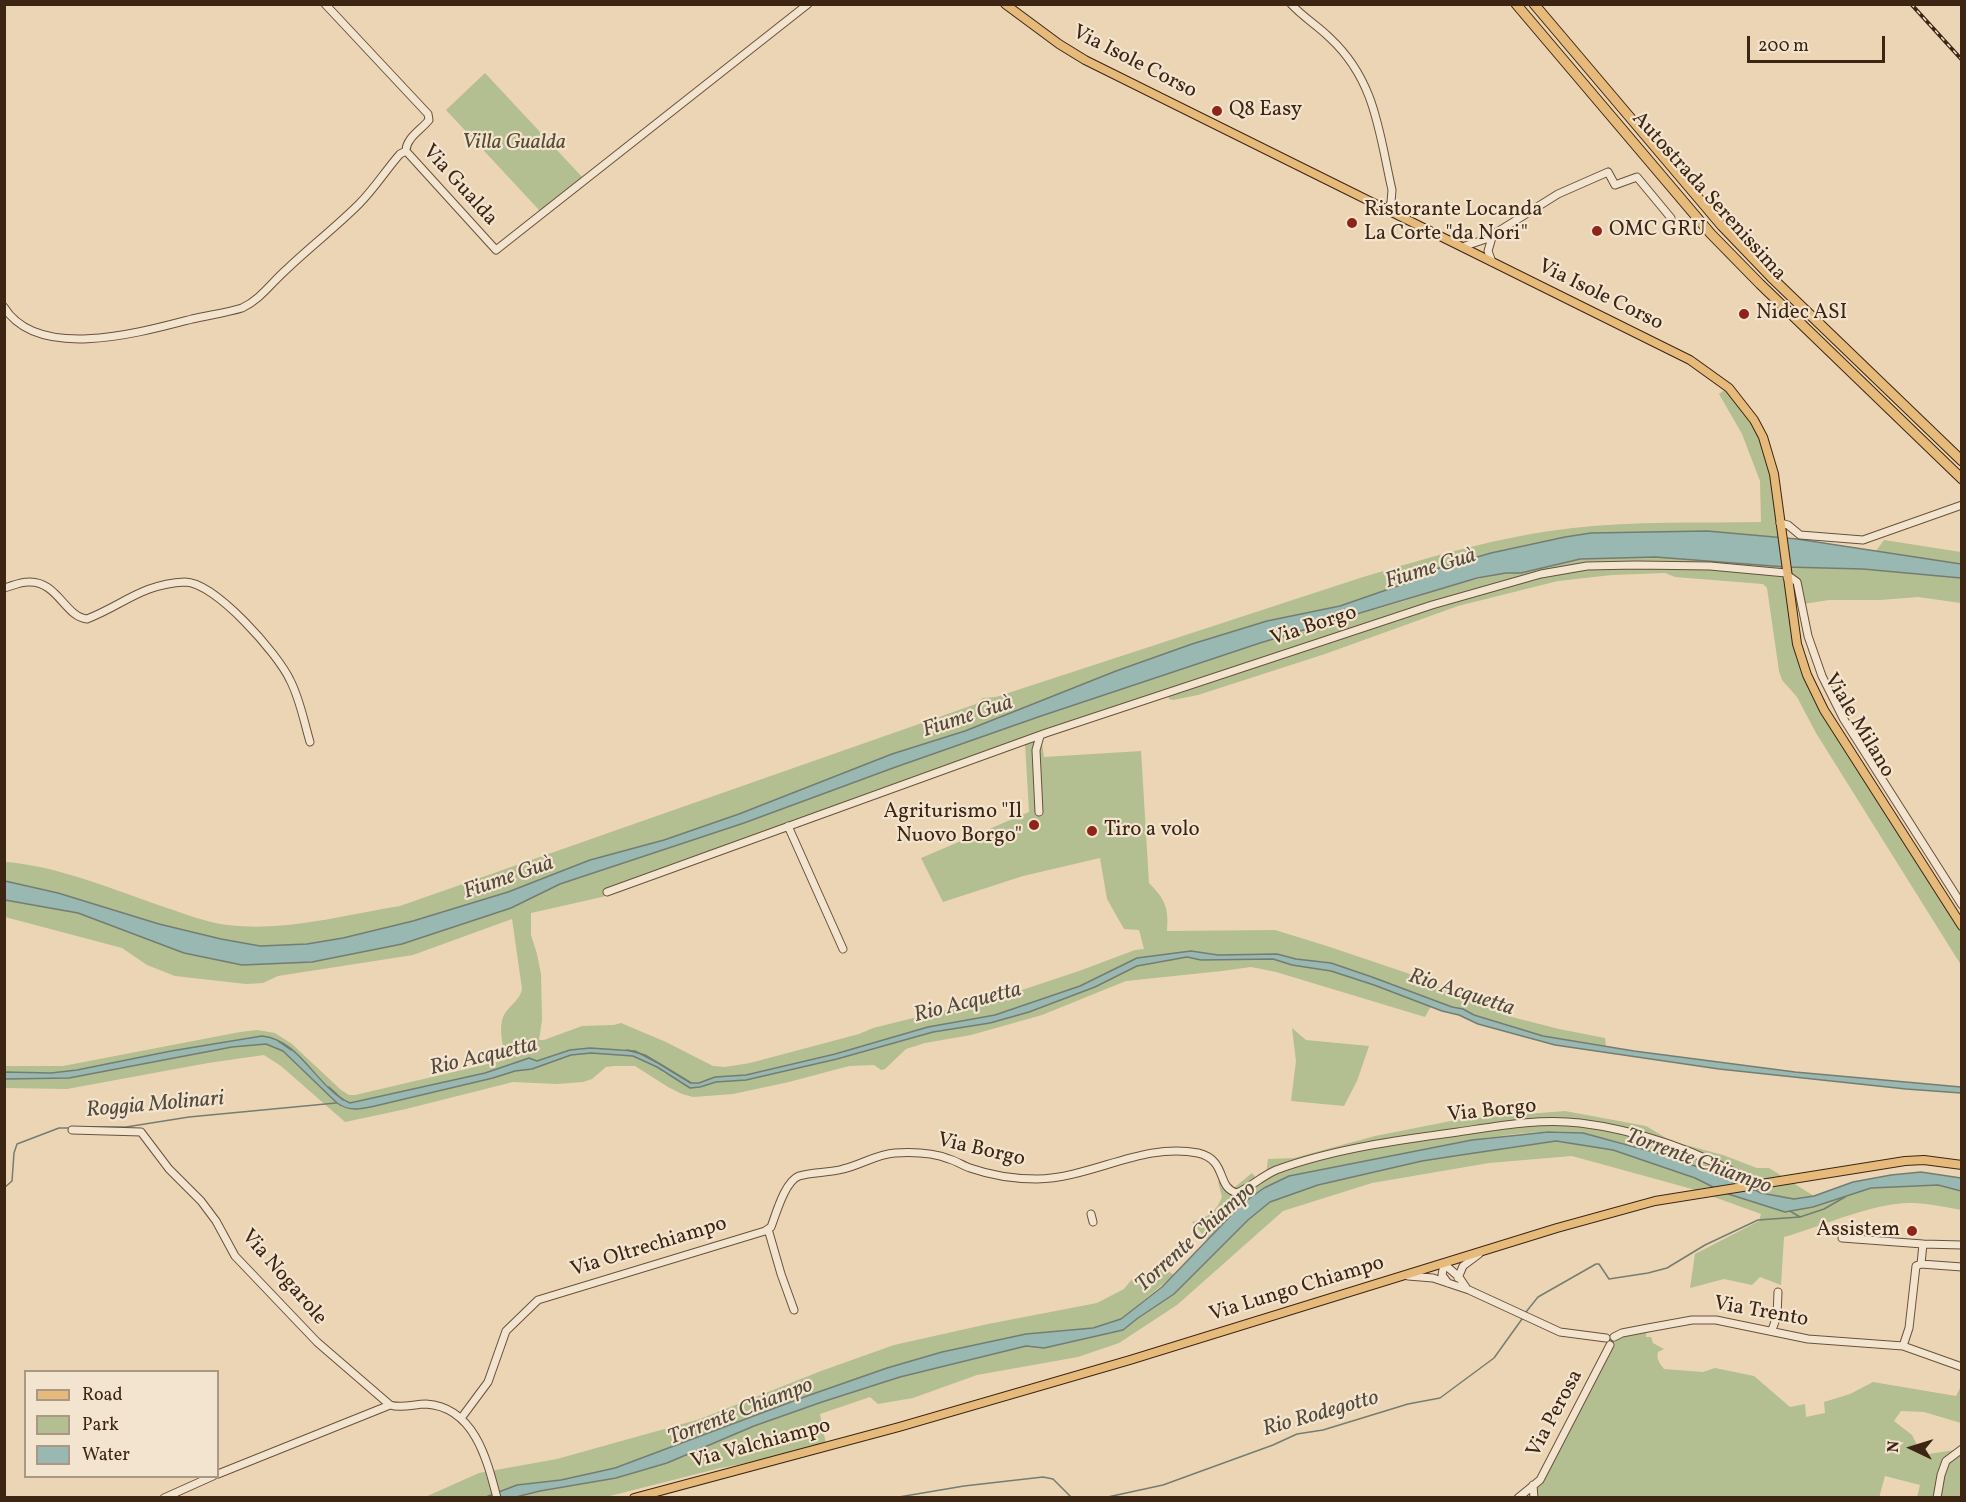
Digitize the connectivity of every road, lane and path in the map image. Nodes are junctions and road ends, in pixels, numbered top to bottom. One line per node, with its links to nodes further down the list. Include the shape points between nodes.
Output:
1 (325, 4): 7 (street, via 428,114 429,120 409,140)
2 (808, 4): 7 (street, Via Gualda, via 496,250)
3 (1005, 4): 8 (main road, Via Isole Corso, via 1085,60)
4 (1291, 4): 8 (street, via 1330,38 1368,90 1392,190)
5 (1516, 4): 18 (highway, Autostrada Serenissima, via 1711,234)
6 (1534, 4): 17 (highway, Autostrada Serenissima, via 1722,226)
7 (406, 151): 16 (street, Via Gualda, via 346,216 264,294 242,308 134,334 66,339 20,325)
8 (1388, 211): 13 (main road, Via Isole Corso)
9 (1671, 218): 10 (street, via 1637,177 1616,185 1608,172 1558,194)
10 (1493, 234): 11 (street); 12 (street)
11 (1477, 243): 13 (street); 14 (street)
12 (1489, 243): 14 (street); 15 (street, via 1488,255)
13 (1461, 248): 14 (main road, Via Isole Corso)
14 (1476, 255): 15 (main road, Via Isole Corso)
15 (1493, 264): 20 (main road, Via Isole Corso, via 1690,360 1729,388 1763,437 1774,474)
16 (4, 307)
17 (1962, 461)
18 (1962, 479)
19 (1962, 505): 20 (street, via 1863,540 1800,535)
20 (1780, 523): 21 (main road, Viale Milano)
21 (1786, 573): 23 (street, Via Borgo, via 1636,565 1587,566 1541,574 1432,605); 28 (street, via 1797,582 1813,653 1843,718); 29 (main road, Viale Milano, via 1797,644 1814,692)
22 (4, 588): 24 (street, via 39,583 77,616 87,619 149,588 180,583 200,585 226,602 289,677)
23 (1040, 736): 25 (street, via 1036,750); 26 (street, Via Borgo)
24 (310, 742)
25 (1039, 812)
26 (788, 826): 27 (street, Via Borgo); 30 (street)
27 (607, 892)
28 (1962, 905)
29 (1962, 926)
30 (843, 949)
31 (72, 1130): 54 (street, Via Nogarole, via 141,1132 169,1169 201,1201 236,1256 317,1342)
32 (1962, 1165): 33 (main road, via 1905,1161)
33 (1753, 1185): 36 (street, Via Borgo, via 1728,1168 1684,1149 1627,1132 1564,1122 1498,1126 1399,1140 1280,1169 1232,1192 1217,1163 1196,1153 1157,1153 1036,1179 978,1170 938,1156 894,1153 843,1169 795,1178); 40 (main road, Via Lungo Chiampo, via 1655,1201)
34 (1091, 1214): 35 (street)
35 (1093, 1222)
36 (768, 1229): 49 (street); 55 (street, Via Oltrechiampo, via 538,1300 506,1331 488,1382)
37 (1842, 1238): 38 (street)
38 (1923, 1244): 39 (street); 42 (street)
39 (1962, 1245)
40 (1481, 1252): 41 (main road, Via Lungo Chiampo); 45 (street, via 1466,1262)
41 (1444, 1264): 44 (main road, Via Lungo Chiampo); 45 (street, Via Trento); 46 (street, via 1442,1275)
42 (1919, 1265): 43 (street); 52 (street)
43 (1962, 1268)
44 (1408, 1276): 46 (street, Via Trento); 56 (main road, Via Lungo Chiampo)
45 (1459, 1276): 46 (street); 47 (street, Via Trento)
46 (1448, 1283): 47 (street, Via Trento)
47 (1469, 1290): 51 (street, Via Trento, via 1560,1332)
48 (1778, 1292): 50 (street)
49 (794, 1310)
50 (1772, 1330): 51 (street, Via Trento, via 1706,1319 1622,1333); 52 (street, Via Trento, via 1826,1341)
51 (1610, 1340): 60 (street, Via Perosa, via 1540,1480)
52 (1904, 1346): 53 (street, Via Trento)
53 (1962, 1367)
54 (390, 1404): 55 (street, via 427,1404); 58 (street)
55 (462, 1417): 62 (street, via 478,1442)
56 (898, 1427): 63 (main road, Via Valchiampo)
57 (1962, 1449): 66 (street, via 1946,1461)
58 (219, 1474)
59 (208, 1478): 61 (street)
60 (1533, 1485): 64 (street); 65 (street, Via Perosa)
61 (164, 1497)
62 (497, 1497)
63 (634, 1497)
64 (1518, 1497)
65 (1534, 1497)
66 (1937, 1497)

